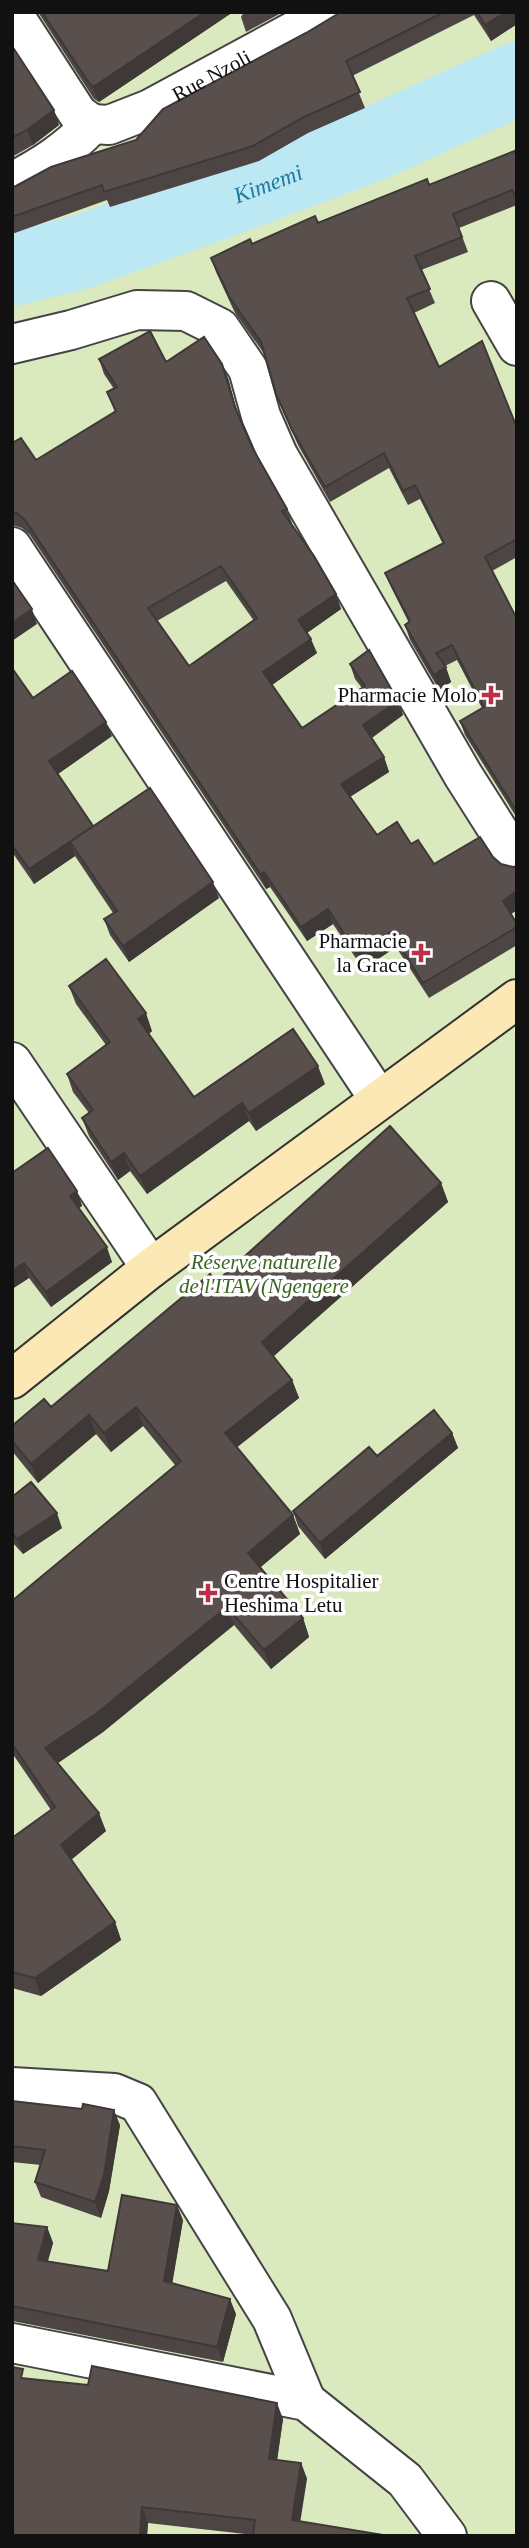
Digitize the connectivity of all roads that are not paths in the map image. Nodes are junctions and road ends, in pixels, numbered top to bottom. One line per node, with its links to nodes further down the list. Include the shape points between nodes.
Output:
1 (12, 12): 3 (street, via 78,114)
2 (329, 12): 3 (street, Rue Nzoli, via 150,109 109,125)
3 (92, 124): 4 (street, via 55,158)
4 (12, 182)
5 (491, 301): 7 (street)
6 (12, 344): 9 (street, via 137,310 186,311 220,328 248,369 278,455)
7 (517, 346)
8 (12, 547): 12 (street)
9 (517, 860)
10 (517, 999): 12 (street)
11 (12, 1062): 13 (street)
12 (379, 1100): 13 (street)
13 (151, 1268): 14 (street)
14 (12, 1379)
15 (12, 2087): 17 (street, via 114,2093 138,2103 272,2319)
16 (12, 2343): 17 (street)
17 (306, 2402): 18 (street, via 405,2480)
18 (447, 2536)

